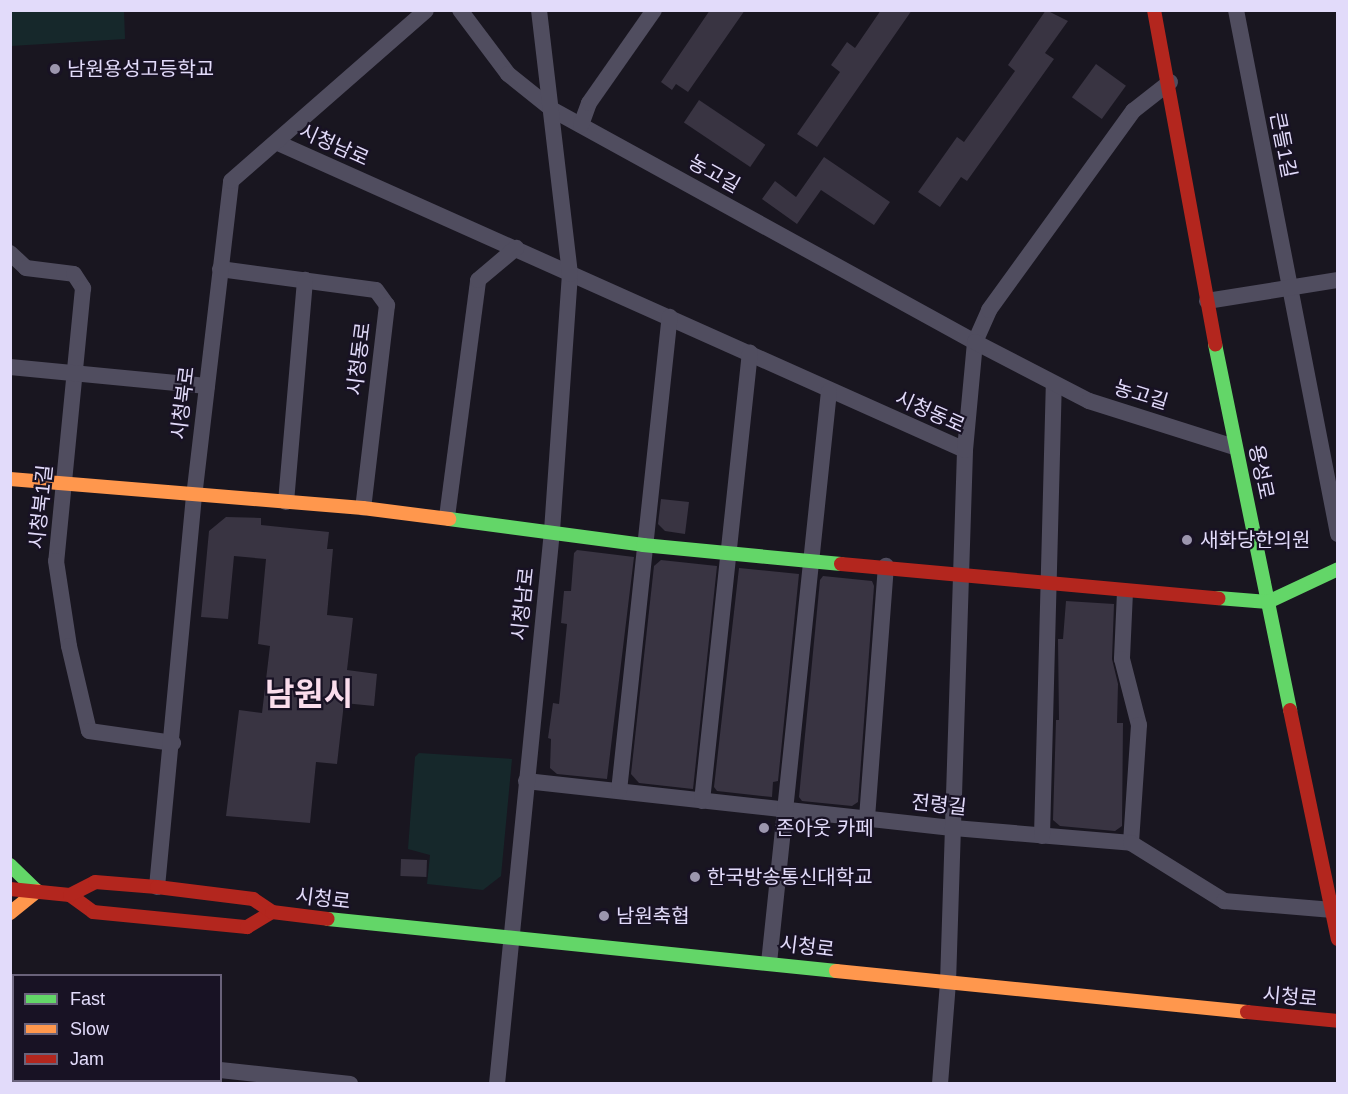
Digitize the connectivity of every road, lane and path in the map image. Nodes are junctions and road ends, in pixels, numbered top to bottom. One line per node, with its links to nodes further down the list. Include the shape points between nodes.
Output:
1 (426, 10): 10 (street, 시청북로)
2 (460, 10): 8 (street, 농고길, via 508,74)
3 (539, 10): 8 (street, 시청남로)
4 (654, 10): 9 (street, via 589,103)
5 (1154, 10): 7 (street, 용성로)
6 (1236, 10): 17 (street, 큰들1길)
7 (1170, 82): 18 (street, 용성로); 20 (street, via 1133,111 989,310)
8 (553, 110): 9 (street, 농고길); 14 (street, 시청남로)
9 (581, 125): 20 (street, 농고길)
10 (278, 142): 11 (street, 시청남로); 13 (street, 시청북로, via 231,181)
11 (516, 248): 14 (street, 시청남로); 34 (street, via 478,280)
12 (10, 253): 23 (street, 시청북1길, via 26,268 74,274 83,288)
13 (220, 269): 15 (street, 시청동로); 24 (street, 시청북로)
14 (570, 274): 19 (street, 시청동로); 35 (street, 시청남로)
15 (305, 280): 32 (street); 33 (street, 시청동로, via 376,290 387,305)
16 (1338, 280): 17 (street)
17 (1289, 288): 18 (street); 36 (street, 큰들1길)
18 (1207, 301): 27 (street, 용성로)
19 (670, 317): 21 (street, 시청동로); 37 (street)
20 (975, 342): 25 (street, 농고길); 28 (street)
21 (750, 353): 26 (street, 시청동로); 38 (street)
22 (10, 367): 23 (street)
23 (73, 373): 24 (street); 30 (street, 시청북1길)
24 (207, 386): 31 (street, 시청북로)
25 (1054, 386): 27 (street, 농고길); 43 (street)
26 (830, 391): 28 (street, 시청동로); 39 (street)
27 (1234, 447): 45 (street, 용성로)
28 (965, 450): 42 (street, 시청동로)
29 (10, 479): 30 (street)
30 (65, 484): 31 (street); 46 (street, 시청북1길, via 56,561 69,646 89,731)
31 (194, 497): 32 (street); 46 (street, 시청북로)
32 (286, 502): 33 (street)
33 (363, 508): 34 (street)
34 (447, 517): 35 (street)
35 (552, 531): 37 (street); 47 (street, 시청남로)
36 (1338, 534)
37 (643, 545): 38 (street); 48 (street)
38 (727, 551): 39 (street); 49 (street)
39 (813, 560): 40 (street); 50 (street)
40 (886, 566): 42 (street); 51 (street)
41 (1338, 569): 45 (street)
42 (961, 576): 43 (street); 52 (street, 시청동로)
43 (1046, 582): 44 (street); 53 (street)
44 (1125, 592): 45 (street); 54 (street, via 1122,658 1139,725)
45 (1268, 602): 60 (street, 용성로)
46 (172, 744): 56 (street, 시청북로)
47 (526, 780): 48 (street, 전령길); 63 (street, 시청남로)
48 (619, 791): 49 (street, 전령길)
49 (702, 801): 50 (street, 전령길)
50 (786, 809): 51 (street, 전령길); 65 (street)
51 (867, 818): 52 (street, 전령길)
52 (954, 828): 53 (street, 전령길); 66 (street, 시청동로)
53 (1042, 836): 54 (street, 전령길)
54 (1131, 843): 60 (street, 전령길, via 1224,901)
55 (10, 865): 58 (street)
56 (157, 887): 59 (street, 시청로, via 95,882); 61 (street, 시청로, via 253,899)
57 (10, 889): 58 (street, 시청로)
58 (37, 891): 59 (street, 시청로); 62 (street)
59 (70, 895): 61 (street, 시청로, via 93,912 247,927)
60 (1333, 910): 64 (street, 용성로)
61 (272, 912): 63 (street, 시청로)
62 (10, 913)
63 (514, 939): 65 (street, 시청로); 71 (street, 시청남로)
64 (1338, 939)
65 (769, 963): 66 (street, 시청로)
66 (948, 983): 67 (street, 시청로); 72 (street, 시청동로)
67 (1338, 1021)
68 (222, 1070): 69 (street)
69 (296, 1081): 70 (street)
70 (350, 1083)
71 (497, 1083)
72 (940, 1083)

